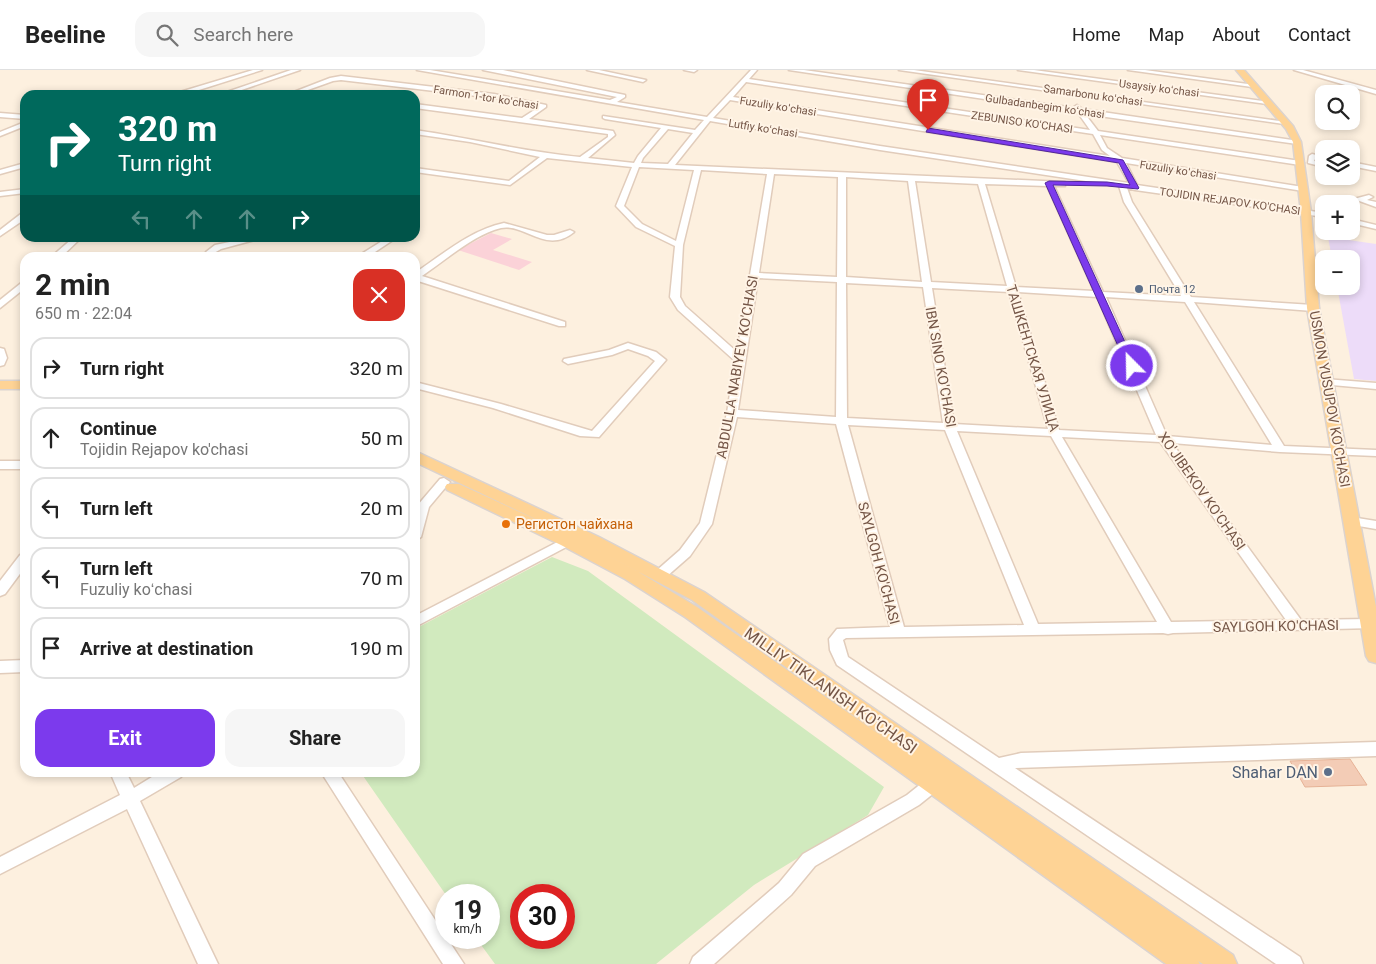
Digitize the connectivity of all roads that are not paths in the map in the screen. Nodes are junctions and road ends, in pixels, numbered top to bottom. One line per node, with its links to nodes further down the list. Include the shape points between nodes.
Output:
1 (235, 70): 19 (street)
2 (259, 70): 19 (street)
3 (297, 70): 20 (street)
4 (420, 70): 25 (street, Lutfiy koʻchasi)
5 (486, 70): 16 (street)
6 (590, 70): 23 (street)
7 (687, 70): 8 (street)
8 (694, 70)
9 (754, 70): 24 (street)
10 (792, 70): 29 (street, Gulbadanbegim koʻchasi)
11 (902, 70): 17 (street, Samarbonu koʻchasi)
12 (1021, 70): 18 (street, Usaysiy koʻchasi)
13 (1131, 70): 28 (street)
14 (1240, 70): 28 (main road, USMON YUSUPOV KO'CHASI)
15 (1298, 70): 34 (street)
16 (503, 71): 25 (street); 37 (street, via 623,96)
17 (913, 71): 29 (street); 33 (street, Samarbonu koʻchasi)
18 (1049, 72): 33 (street); 36 (street, Usaysiy koʻchasi)
19 (249, 73): 21 (street); 30 (street)
20 (281, 75): 21 (street); 22 (street)
21 (273, 78): 31 (street)
22 (290, 78)
23 (643, 80)
24 (744, 80): 35 (street); 39 (street, ZEBUNISO KO'CHASI)
25 (481, 81): 37 (street, Lutfiy koʻchasi)
26 (308, 82): 27 (street)
27 (316, 84): 32 (street, Farmon 1-tor koʻchasi); 45 (street, Farmon 1-tor koʻchasi, via 341,78 494,96 544,106)
28 (1252, 85): 36 (main road, USMON YUSUPOV KO'CHASI)
29 (906, 87): 39 (street); 40 (street, Gulbadanbegim koʻchasi)
30 (192, 90)
31 (236, 90)
32 (302, 90)
33 (1065, 92): 40 (street); 46 (street, Samarbonu koʻchasi)
34 (1376, 92)
35 (728, 98): 44 (street); 57 (street, Fuzuliy koʻchasi, via 891,121)
36 (1267, 102): 46 (main road, USMON YUSUPOV KO'CHASI)
37 (610, 103): 44 (street, Lutfiy koʻchasi)
38 (420, 107): 45 (street)
39 (897, 107): 51 (street, ZEBUNISO KO'CHASI)
40 (1079, 111): 51 (street); 53 (street, Gulbadanbegim koʻchasi)
41 (0, 115): 42 (street)
42 (20, 117)
43 (605, 117): 48 (street)
44 (708, 119): 49 (street); 73 (street, Lutfiy koʻchasi)
45 (524, 120): 56 (street, via 611,132 610,138)
46 (1284, 122): 53 (main road, USMON YUSUPOV KO'CHASI)
47 (20, 126): 52 (street)
48 (666, 127): 49 (street); 60 (street)
49 (697, 132): 63 (street)
50 (420, 133): 54 (street)
51 (1096, 133): 57 (street, via 1104,149); 58 (street, ZEBUNISO KO'CHASI)
52 (0, 134)
53 (1297, 142): 58 (main road, USMON YUSUPOV KO'CHASI)
54 (546, 156): 56 (street); 66 (street, via 513,182 507,183)
55 (1315, 156): 59 (street, via 1312,156 1310,162)
56 (581, 160): 60 (street)
57 (1121, 161): 75 (street); 76 (street, Fuzuliy koʻchasi)
58 (1300, 163): 76 (main road, USMON YUSUPOV KO'CHASI)
59 (1315, 163)
60 (637, 165): 63 (street); 91 (street, via 620,206 634,223)
61 (1360, 165): 64 (street)
62 (20, 166): 67 (street)
63 (670, 167): 65 (street)
64 (1376, 168)
65 (698, 169): 68 (street); 91 (street)
66 (420, 171)
67 (0, 172)
68 (771, 172): 69 (street); 96 (street, ABDULLA NABIYEV KO'CHASI)
69 (842, 176): 70 (street); 98 (street, SAYLGOH KO'CHASI)
70 (911, 179): 71 (street); 99 (street, IBN SINO KO'CHASI)
71 (980, 182): 72 (street); 101 (street, ТАШКЕНТСКАЯ УЛИЦА)
72 (1049, 183): 73 (street); 102 (street, XO'JIBEKOV KO'CHASI)
73 (1107, 184): 74 (street, TOJIDIN REJAPOV KO'CHASI)
74 (1123, 186): 75 (street, TOJIDIN REJAPOV KO'CHASI); 103 (street, via 1128,202)
75 (1135, 188): 81 (street, TOJIDIN REJAPOV KO'CHASI)
76 (1303, 189): 81 (main road, USMON YUSUPOV KO'CHASI)
77 (20, 191): 78 (street)
78 (0, 194)
79 (1369, 197): 80 (street, via 1358,199)
80 (1376, 205)
81 (1306, 212): 82 (street, TOJIDIN REJAPOV KO'CHASI); 105 (main road, USMON YUSUPOV KO'CHASI)
82 (1315, 214)
83 (20, 219): 87 (street)
84 (1360, 223): 85 (street)
85 (1376, 226)
86 (570, 232): 95 (street, via 551,238 507,225 498,226 451,251)
87 (0, 234)
88 (72, 242): 92 (street)
89 (240, 242): 93 (street)
90 (385, 242): 94 (street)
91 (679, 245): 108 (street, via 675,297 681,308)
92 (61, 252)
93 (210, 252)
94 (369, 252)
95 (420, 274)
96 (754, 275): 98 (street); 108 (street, ABDULLA NABIYEV KO'CHASI)
97 (420, 279): 106 (street)
98 (843, 280): 99 (street); 117 (street, SAYLGOH KO'CHASI)
99 (927, 285): 101 (street); 118 (street, IBN SINO KO'CHASI)
100 (20, 287): 104 (street)
101 (1012, 289): 102 (street); 119 (street, ТАШКЕНТСКАЯ УЛИЦА)
102 (1100, 294): 103 (street); 120 (street, XO'JIBEKOV KO'CHASI)
103 (1186, 298): 105 (street); 121 (street)
104 (0, 305)
105 (1313, 308): 111 (main road, USMON YUSUPOV KO'CHASI)
106 (562, 324)
107 (0, 351): 110 (street)
108 (740, 360): 116 (street, ABDULLA NABIYEV KO'CHASI)
109 (568, 361): 114 (street, via 628,346 661,360 595,435)
110 (0, 364)
111 (1325, 382): 115 (street); 122 (main road, USMON YUSUPOV KO'CHASI)
112 (0, 385): 113 (main road)
113 (20, 385)
114 (420, 386)
115 (1376, 386)
116 (732, 413): 117 (street); 134 (street, ABDULLA NABIYEV KO'CHASI, via 706,524 684,553)
117 (841, 421): 118 (street); 141 (street, SAYLGOH KO'CHASI)
118 (949, 426): 119 (street); 140 (street, IBN SINO KO'CHASI)
119 (1054, 432): 120 (street); 139 (street, ТАШКЕНТСКАЯ УЛИЦА)
120 (1163, 439): 121 (street); 138 (street, XO'JIBEKOV KO'CHASI)
121 (1280, 449): 122 (street)
122 (1339, 450): 123 (street); 130 (main road, USMON YUSUPOV KO'CHASI)
123 (1376, 453)
124 (420, 458): 134 (main road, MILLIY TIKLANISH KO'CHASI)
125 (0, 464): 126 (street)
126 (20, 464)
127 (420, 470): 128 (main road, MILLIY TIKLANISH KO'CHASI)
128 (444, 482): 129 (street, via 423,506); 132 (main road, MILLIY TIKLANISH KO'CHASI)
129 (420, 518)
130 (1351, 521): 131 (street); 136 (main road, USMON YUSUPOV KO'CHASI)
131 (1376, 525)
132 (568, 541): 137 (street); 150 (main road, MILLIY TIKLANISH KO'CHASI, via 691,612)
133 (20, 565): 135 (street)
134 (661, 574): 150 (main road, MILLIY TIKLANISH KO'CHASI, via 698,596)
135 (0, 591)
136 (1370, 615): 138 (street, SAYLGOH KO'CHASI); 142 (main road, USMON YUSUPOV KO'CHASI)
137 (420, 619)
138 (1297, 625): 139 (street, SAYLGOH KO'CHASI)
139 (1168, 628): 140 (street, SAYLGOH KO'CHASI)
140 (1033, 630): 141 (street, SAYLGOH KO'CHASI)
141 (898, 632): 146 (street, via 842,633 836,639 836,650 842,661)
142 (1376, 656)
143 (20, 666): 144 (street)
144 (0, 667)
145 (1376, 749): 146 (street, via 1021,760)
146 (996, 765): 158 (street)
147 (120, 777): 151 (street)
148 (166, 777): 151 (street)
149 (332, 777): 154 (street)
150 (941, 778): 155 (street, via 913,800 809,860 785,889); 156 (main road, MILLIY TIKLANISH KO'CHASI); 157 (main road, MILLIY TIKLANISH KO'CHASI)
151 (131, 798): 152 (street); 153 (street)
152 (0, 866)
153 (208, 964)
154 (454, 964)
155 (700, 964)
156 (1187, 964)
157 (1224, 964)
158 (1293, 964)

